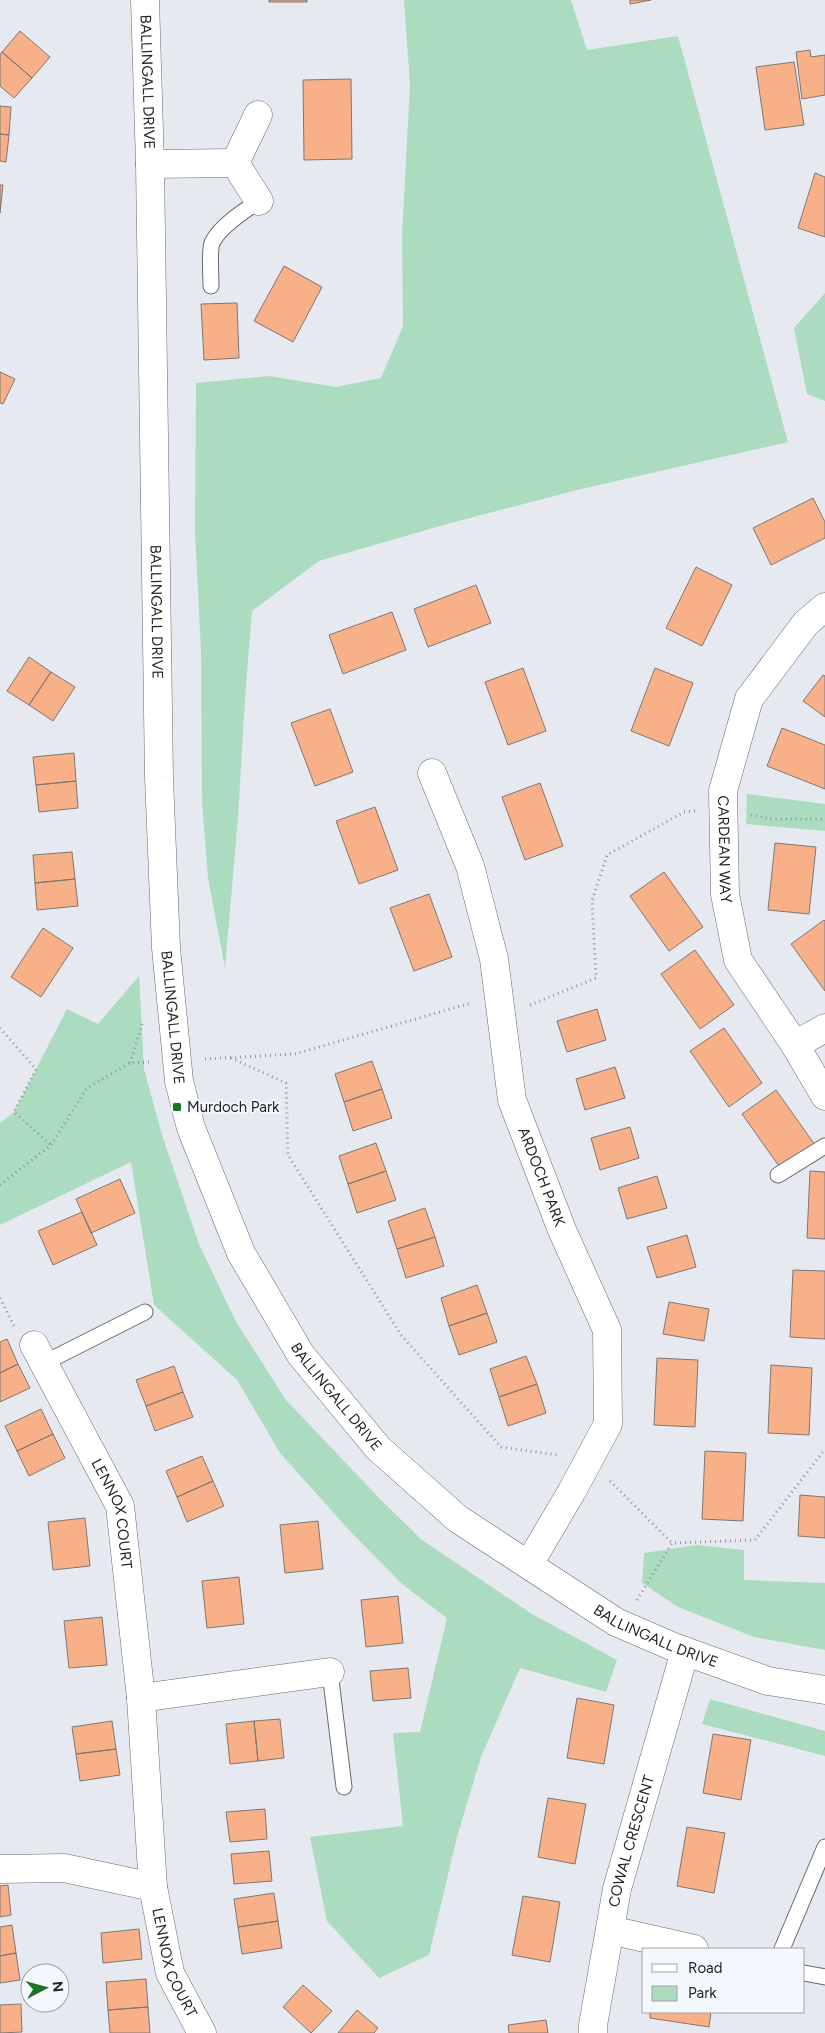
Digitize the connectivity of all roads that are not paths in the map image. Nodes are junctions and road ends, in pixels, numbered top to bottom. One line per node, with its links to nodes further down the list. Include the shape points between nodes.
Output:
1 (145, 0): 4 (street, BALLINGALL DRIVE)
2 (258, 115): 3 (street)
3 (235, 162): 4 (street, BALLINGALL DRIVE); 5 (street)
4 (150, 164): 16 (street, BALLINGALL DRIVE, via 159,778 166,948 179,1081 191,1128 241,1254 301,1355 378,1448 458,1519)
5 (259, 201): 6 (lane, via 216,236 212,244)
6 (211, 286)
7 (825, 606): 10 (street, CARDEAN WAY, via 806,623 749,699 723,791 725,894 738,960)
8 (432, 773): 16 (street, ARDOCH PARK, via 470,866 494,959 512,1100 562,1230 607,1330 608,1424)
9 (825, 1028): 10 (street)
10 (796, 1045): 11 (street, CARDEAN WAY)
11 (825, 1096)
12 (825, 1146): 13 (lane)
13 (778, 1175)
14 (145, 1312): 15 (lane)
15 (39, 1354): 20 (street, LENNOX COURT, via 120,1506)
16 (529, 1564): 17 (street, BALLINGALL DRIVE, via 622,1625)
17 (685, 1651): 19 (street, BALLINGALL DRIVE, via 768,1681); 25 (street, COWAL CRESCENT, via 618,1889)
18 (330, 1672): 20 (street); 21 (lane)
19 (825, 1690)
20 (141, 1698): 24 (street, LENNOX COURT)
21 (344, 1787)
22 (825, 1847): 27 (lane)
23 (0, 1869): 24 (street, LENNOX COURT, via 64,1868)
24 (153, 1887): 30 (street, LENNOX COURT, via 170,1973)
25 (610, 1930): 26 (street); 31 (street, COWAL CRESCENT)
26 (690, 1948)
27 (782, 1948)
28 (805, 1973): 29 (lane)
29 (825, 1977)
30 (202, 2033)
31 (593, 2033)

